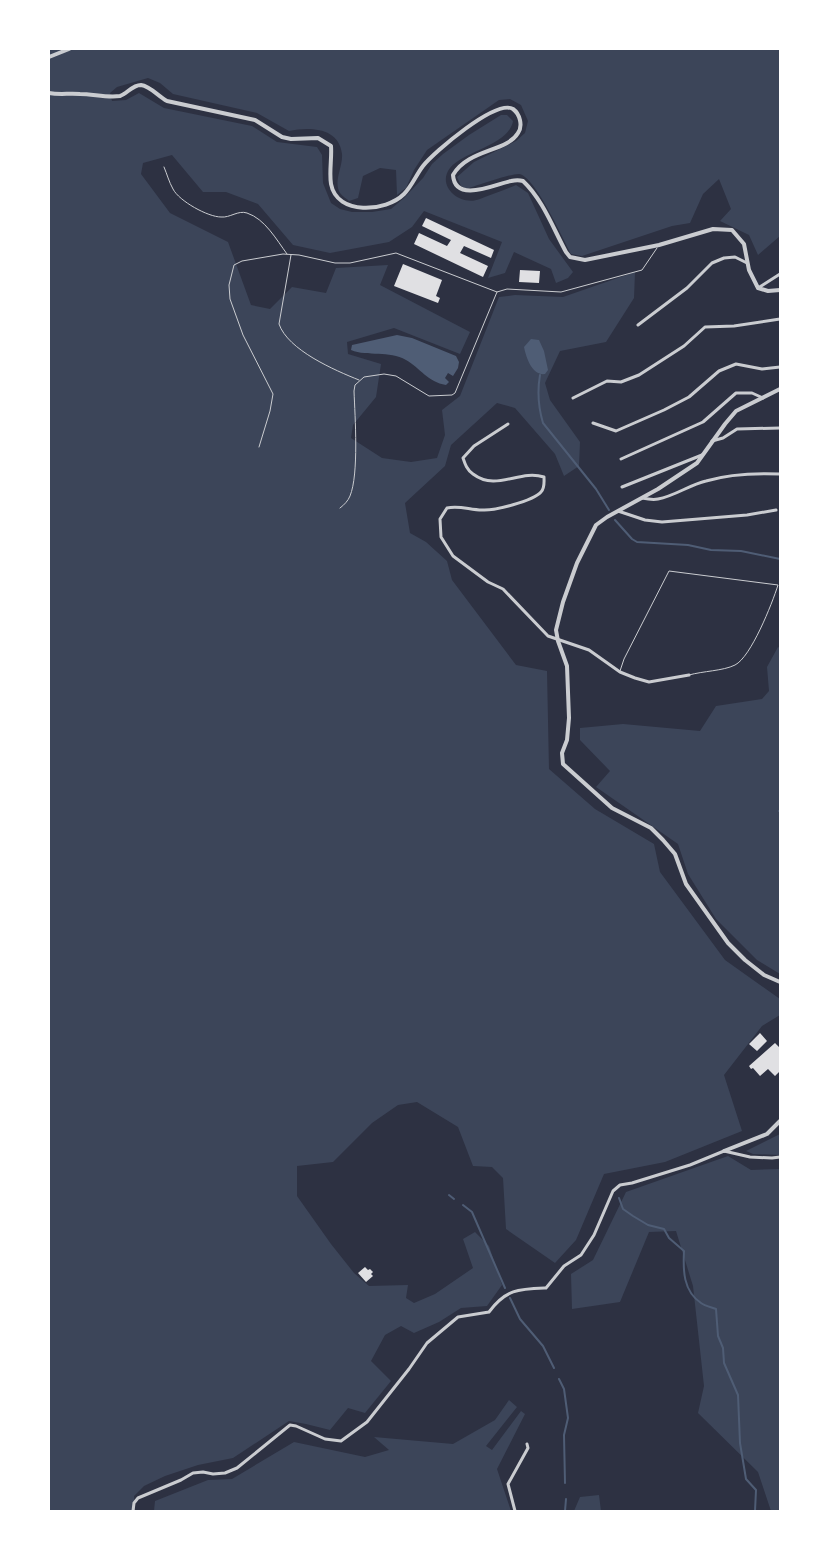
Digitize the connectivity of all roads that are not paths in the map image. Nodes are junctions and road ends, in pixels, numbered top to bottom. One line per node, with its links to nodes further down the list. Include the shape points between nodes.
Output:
1 (69, 49): 2 (street)
2 (49, 57)
3 (49, 93): 5 (street, via 117,96 142,85 167,100 255,120 282,137 318,138 331,146 331,184 334,191 342,202 360,207 394,202 404,195 441,148 494,111 508,108 514,110 520,120 518,133 500,146 461,164 453,175 455,184 475,190 513,180 524,181 570,257 585,260)
4 (164, 167): 6 (lane, via 173,191 195,208 221,217 248,213 267,227)
5 (659, 245): 8 (street, via 713,229 732,230 744,244); 12 (lane, via 642,270 561,292 507,289)
6 (287, 254): 7 (lane); 24 (lane, via 234,265 229,285 230,298 243,335 272,394)
7 (291, 255): 12 (lane, via 350,264 396,253); 16 (lane, via 279,324 281,331 302,352)
8 (746, 263): 10 (street); 14 (street, via 735,257 712,263 687,288)
9 (780, 274): 10 (street)
10 (758, 288): 11 (street, via 768,292)
11 (780, 290)
12 (497, 292): 16 (lane, via 452,395 429,396 390,375 371,375)
13 (780, 319): 18 (street, via 705,327 684,346 639,375 621,382 607,381)
14 (638, 325)
15 (780, 367): 20 (street, via 762,369 736,364 719,371 690,397 638,422 616,431)
16 (359, 380): 30 (lane, via 354,391 353,486 350,498)
17 (779, 390): 19 (street)
18 (572, 398)
19 (764, 398): 23 (street, via 736,411); 26 (street, via 752,393 736,394 703,422)
20 (593, 423)
21 (508, 424): 34 (street, via 474,446 463,458 465,464 481,480 493,482 535,474 544,477 541,492 492,510 447,508 440,519 440,536 454,556 503,590 548,636)
22 (780, 428): 23 (street, via 737,429)
23 (712, 441): 25 (street)
24 (259, 447)
25 (702, 455): 28 (street); 29 (street, via 681,475)
26 (621, 459)
27 (780, 474): 29 (street, via 720,477 657,500)
28 (622, 486)
29 (642, 498): 32 (street)
30 (340, 508)
31 (776, 510): 32 (street, via 662,522)
32 (618, 511): 34 (street, via 596,525 588,539 557,622)
33 (779, 586): 35 (lane, via 669,571); 36 (lane, via 742,661 733,666)
34 (558, 641): 35 (street, via 589,650); 37 (street, via 567,666 569,718 562,753 564,764 612,808 651,828 663,840 675,854 686,884 728,943 764,975)
35 (620, 672): 36 (street, via 649,682)
36 (689, 675)
37 (780, 982)
38 (780, 1122): 39 (street, via 767,1134)
39 (724, 1151): 40 (street, via 750,1157); 42 (street, via 620,1185 612,1191 594,1235 581,1255 564,1266 546,1288 511,1291 502,1296 489,1312 458,1317 426,1342 367,1422 341,1441 324,1439 290,1425 236,1468 225,1473 193,1473 138,1498)
40 (780, 1157)
41 (527, 1444): 43 (street, via 528,1448 508,1484)
42 (133, 1511)
43 (515, 1511)

